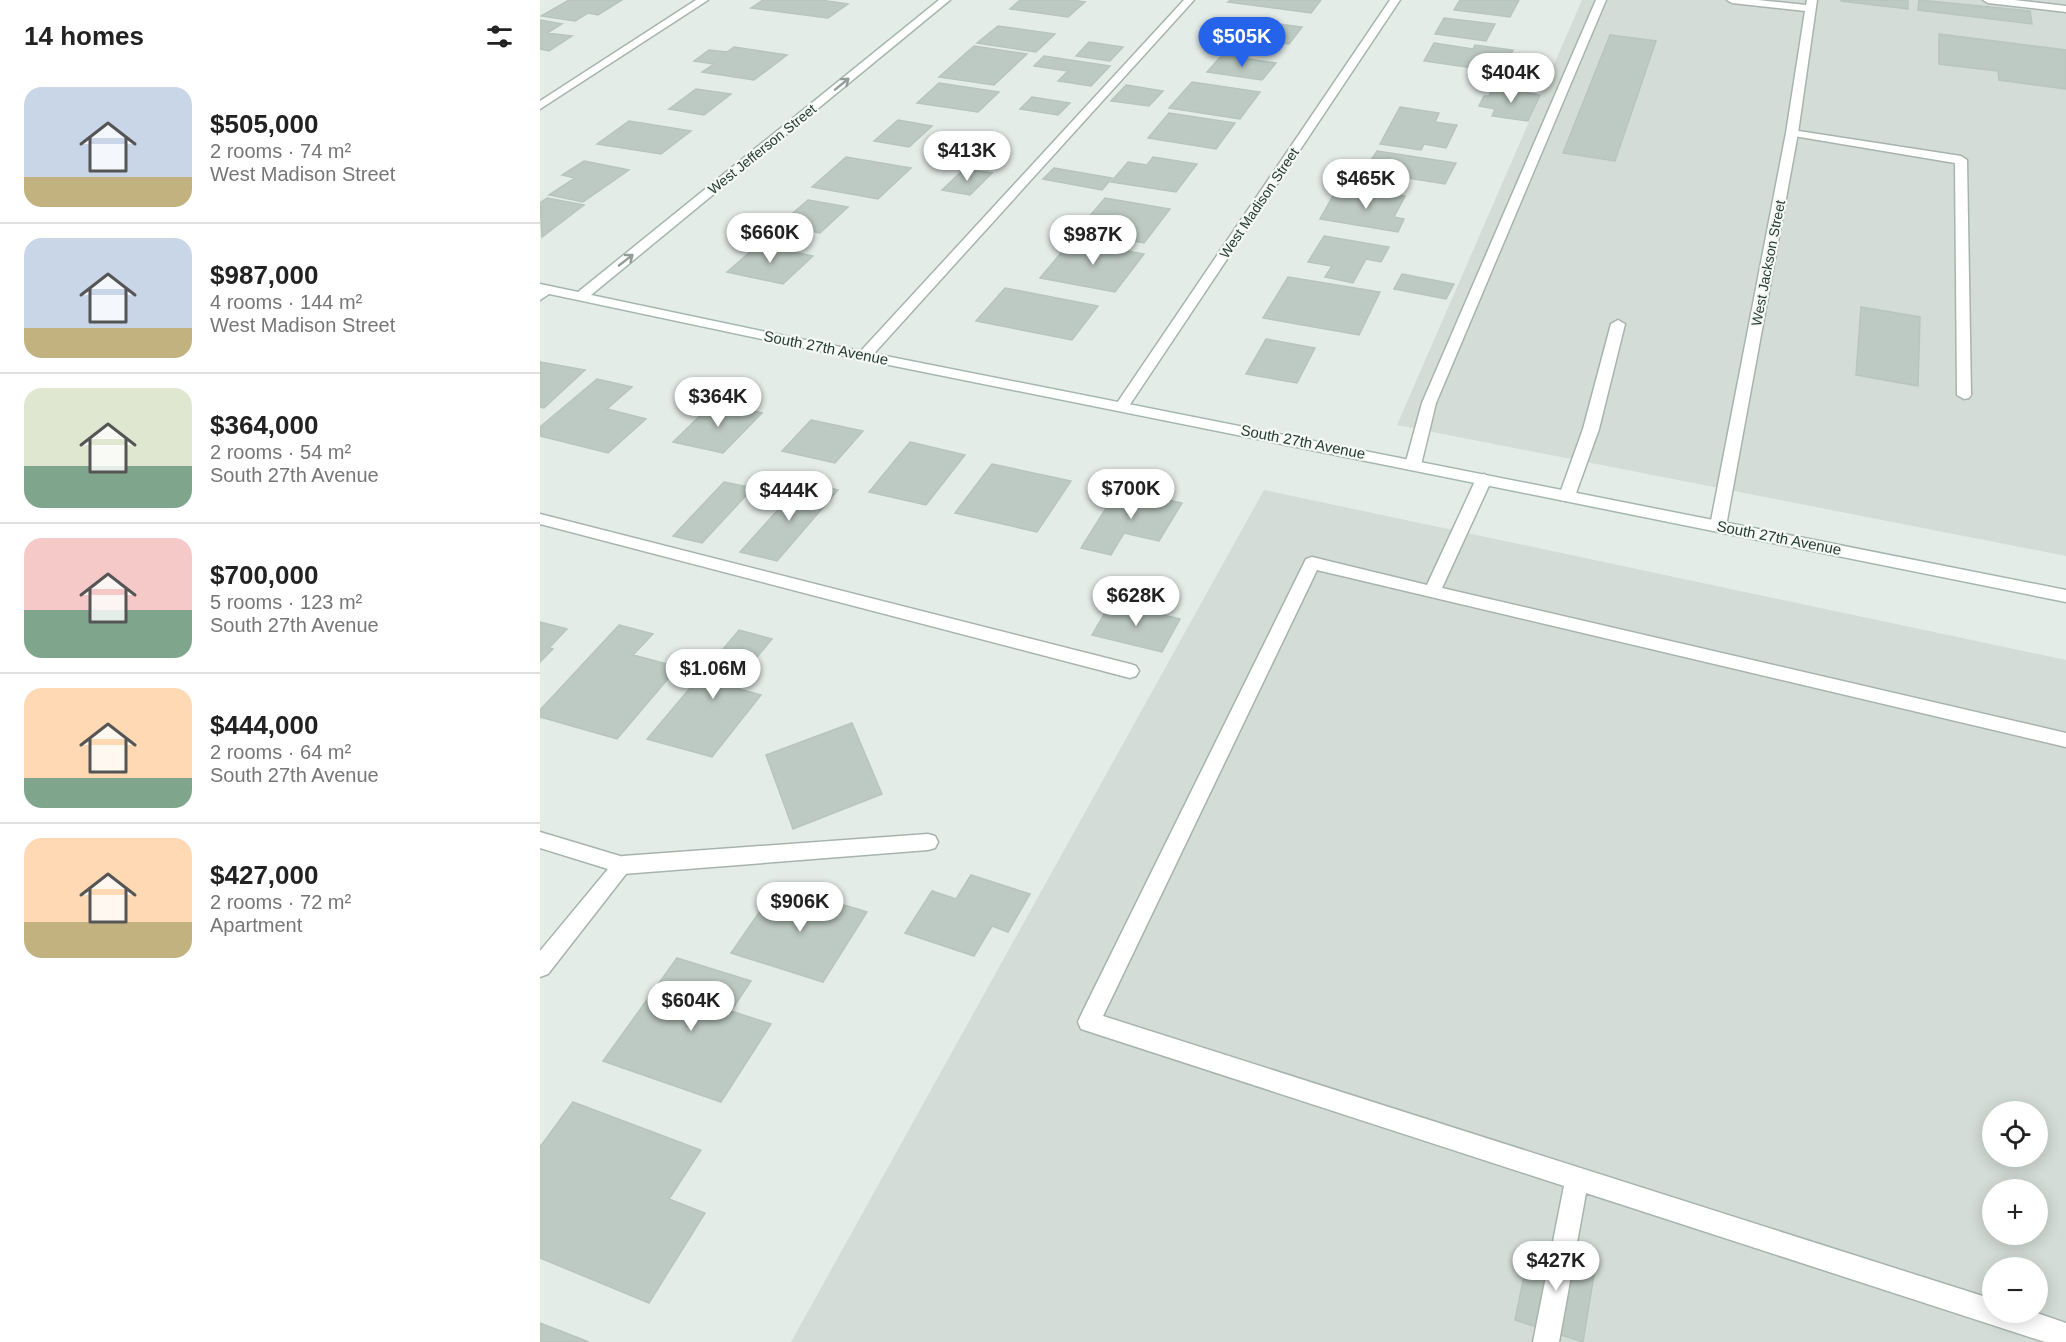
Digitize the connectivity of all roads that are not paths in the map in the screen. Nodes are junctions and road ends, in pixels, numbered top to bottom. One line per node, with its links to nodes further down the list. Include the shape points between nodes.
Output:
1 (703, 0): 10 (street)
2 (945, 0): 13 (street, West Jefferson Street, one-way to 2)
3 (1189, 0): 15 (street)
4 (1395, 0): 17 (street, West Madison Street)
5 (1601, 0): 18 (street, via 1429,404)
6 (1732, 0): 8 (street)
7 (1988, 0): 9 (street)
8 (1812, 5): 11 (street, West Jackson Street)
9 (2066, 9)
10 (540, 106)
11 (1792, 133): 16 (street, via 1961,160); 22 (street, West Jackson Street)
12 (543, 291): 13 (street, South 27th Avenue)
13 (580, 297): 15 (street, South 27th Avenue)
14 (1618, 324): 20 (street, via 1591,429)
15 (864, 356): 17 (street, South 27th Avenue)
16 (1964, 395)
17 (1122, 406): 18 (street, South 27th Avenue)
18 (1413, 465): 19 (street, South 27th Avenue)
19 (1484, 479): 20 (street, South 27th Avenue); 23 (street)
20 (1567, 496): 22 (street, South 27th Avenue)
21 (540, 519): 25 (street)
22 (1718, 526): 24 (street, South 27th Avenue)
23 (1432, 592): 26 (street); 31 (street, via 1312,563 1089,1022)
24 (2066, 596)
25 (1130, 671)
26 (2066, 740)
27 (540, 840): 29 (street)
28 (928, 842): 29 (street)
29 (623, 865): 30 (street)
30 (540, 967)
31 (1577, 1179): 32 (street); 35 (street)
32 (1982, 1308)
33 (2026, 1323): 34 (street)
34 (2066, 1336)
35 (1546, 1342)

